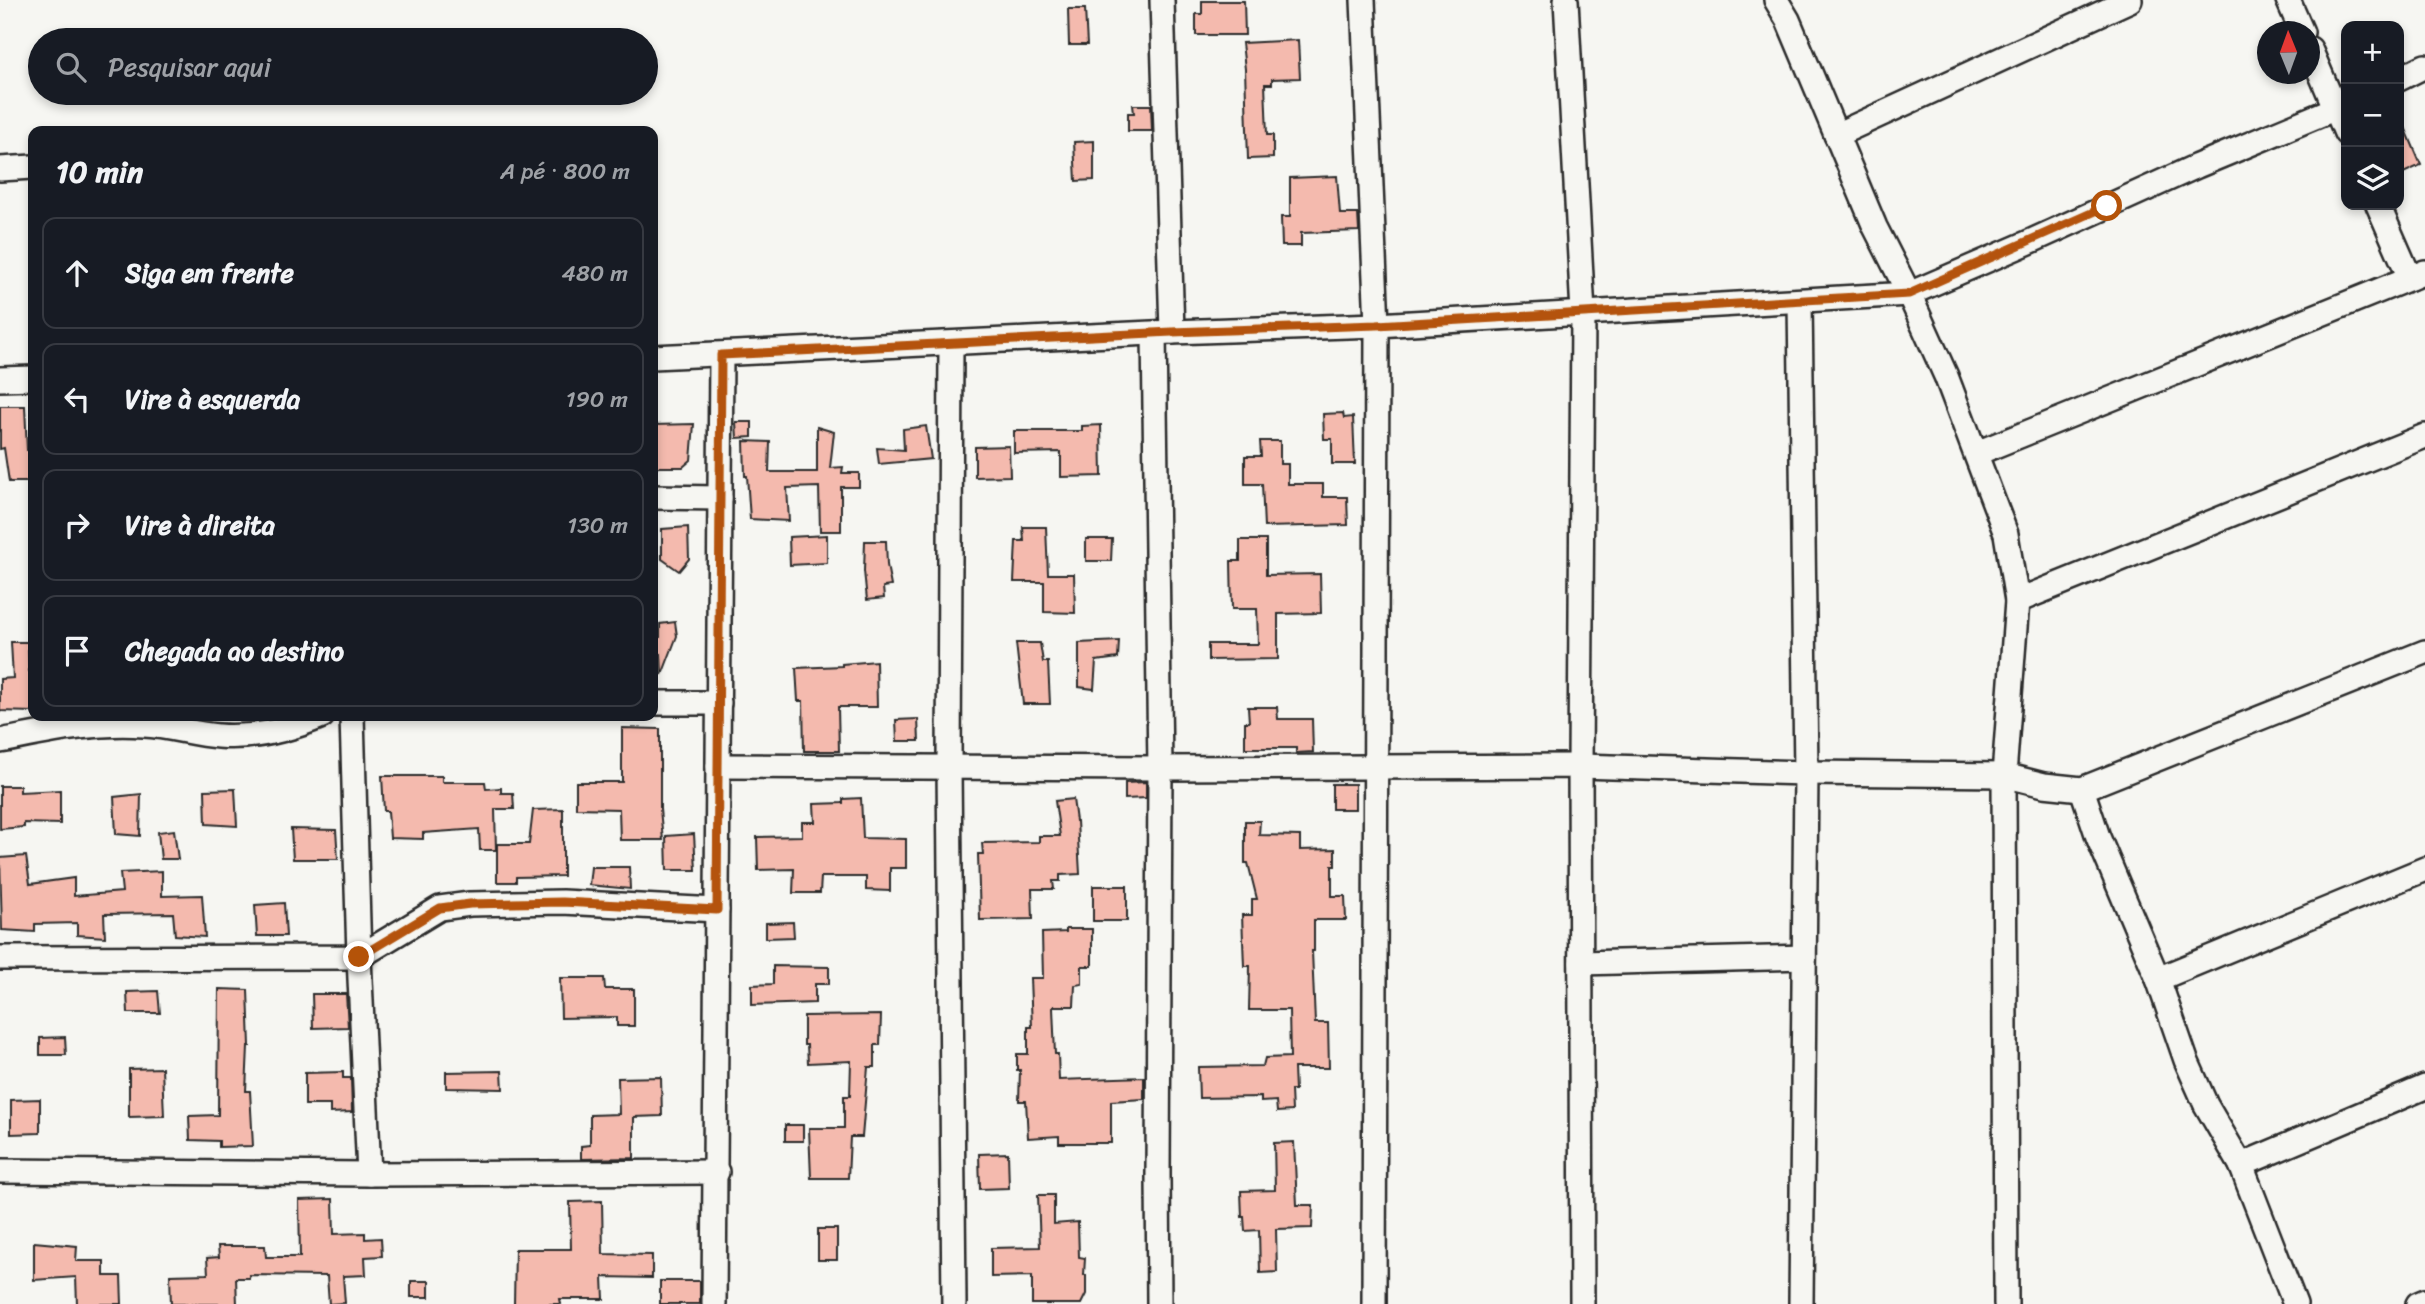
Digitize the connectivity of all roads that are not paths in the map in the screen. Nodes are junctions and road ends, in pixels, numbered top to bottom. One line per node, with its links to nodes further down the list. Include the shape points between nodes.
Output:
1 (1162, 0): 21 (street)
2 (1363, 0): 20 (street)
3 (1566, 0): 19 (street)
4 (1776, 0): 12 (street)
5 (2130, 0): 12 (street)
6 (2288, 0): 7 (street)
7 (2297, 21)
8 (2425, 66): 10 (street)
9 (2320, 69): 11 (street)
10 (2404, 76)
11 (2341, 107): 17 (street)
12 (1836, 135): 17 (street)
13 (28, 167): 14 (street)
14 (0, 169)
15 (2381, 210): 16 (street)
16 (2418, 275): 28 (street)
17 (1909, 294): 18 (street); 28 (street)
18 (1800, 301): 19 (street); 45 (street)
19 (1583, 313): 20 (street); 43 (street)
20 (1377, 325): 21 (street); 40 (street)
21 (1163, 333): 22 (street); 44 (street)
22 (951, 344): 23 (street); 42 (street)
23 (721, 355): 24 (street); 30 (street)
24 (658, 358)
25 (28, 378): 26 (street)
26 (0, 379)
27 (2425, 436): 31 (street)
28 (1977, 453): 31 (street, via 2006,534)
29 (658, 497): 30 (street)
30 (720, 498): 34 (street)
31 (2017, 601): 46 (street)
32 (2425, 652): 47 (street)
33 (658, 703): 34 (street)
34 (719, 703): 41 (street)
35 (134, 721): 39 (street, via 56,729)
36 (149, 721): 37 (street, via 219,736 256,736)
37 (310, 721)
38 (352, 721): 50 (street)
39 (0, 741)
40 (1374, 765): 43 (street); 44 (street); 64 (street)
41 (718, 766): 42 (street); 49 (street)
42 (949, 766): 44 (street); 62 (street)
43 (1580, 766): 45 (street); 53 (street)
44 (1160, 768): 63 (street)
45 (1805, 773): 46 (street); 51 (street)
46 (2004, 775): 47 (street); 67 (street)
47 (2082, 789): 54 (street)
48 (2425, 869): 54 (street)
49 (717, 910): 50 (street, via 562,902 470,904 440,908); 58 (street)
50 (359, 957): 52 (street); 59 (street)
51 (1804, 957): 53 (street); 66 (street)
52 (0, 958)
53 (1581, 963): 65 (street)
54 (2158, 979): 56 (street, via 2206,1105)
55 (2425, 1087): 56 (street)
56 (2241, 1165): 68 (street)
57 (0, 1171): 59 (street)
58 (717, 1172): 59 (street); 61 (street)
59 (369, 1174)
60 (2425, 1301): 69 (street)
61 (715, 1304)
62 (954, 1304)
63 (1159, 1304)
64 (1374, 1304)
65 (1582, 1304)
66 (1801, 1304)
67 (2006, 1304)
68 (2295, 1304)
69 (2418, 1304)

